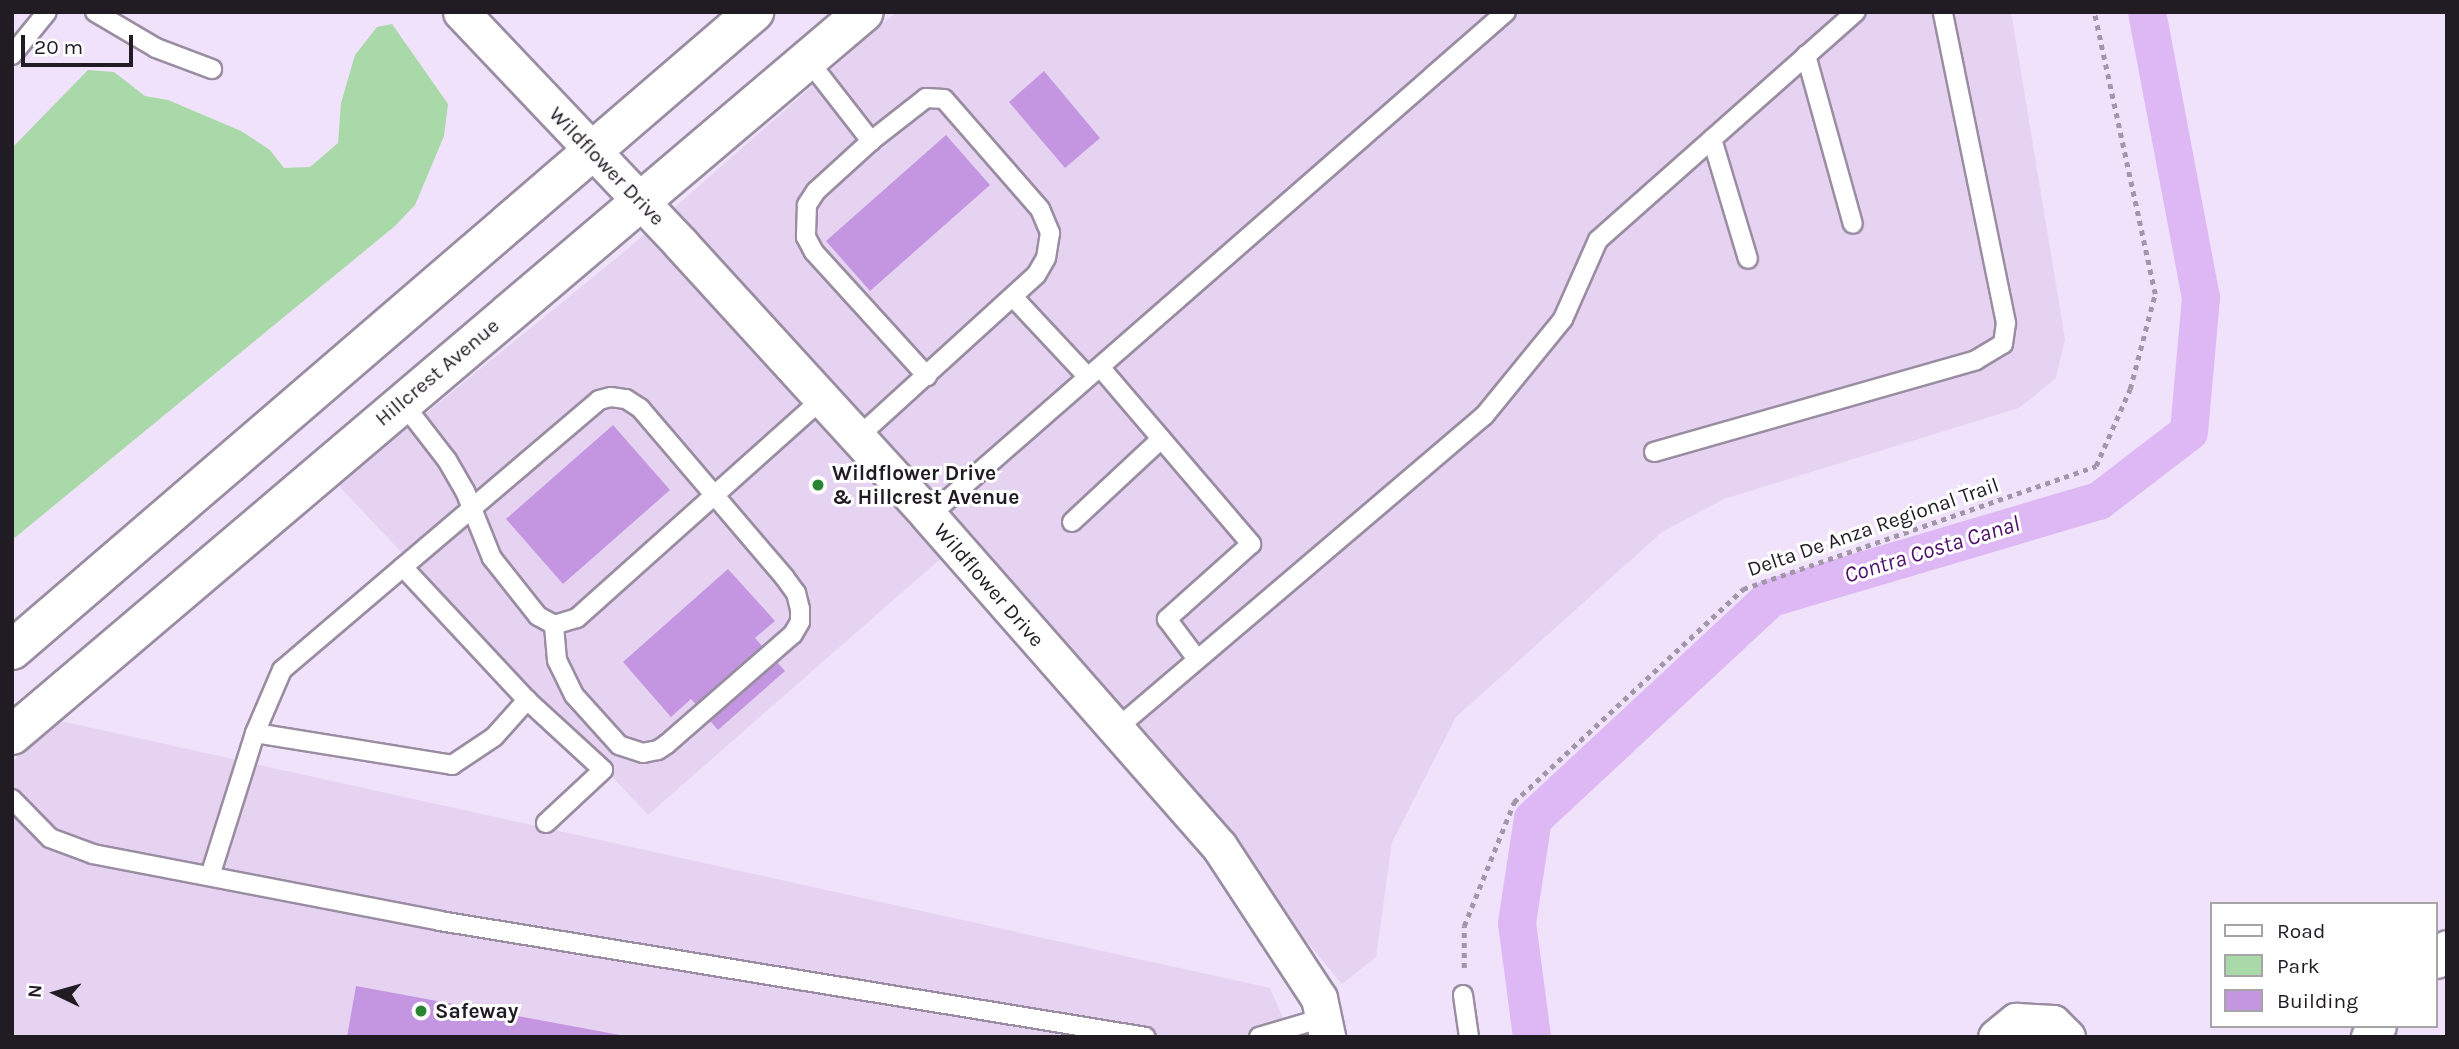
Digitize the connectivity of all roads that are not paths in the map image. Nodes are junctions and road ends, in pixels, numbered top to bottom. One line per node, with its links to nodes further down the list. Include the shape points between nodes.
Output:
1 (47, 12): 9 (lane)
2 (95, 12): 12 (lane, via 156,48)
3 (461, 12): 15 (street, Wildflower Drive)
4 (754, 12): 15 (main road)
5 (864, 12): 11 (main road, Hillcrest Avenue)
6 (1506, 12): 20 (lane)
7 (1856, 12): 10 (lane)
8 (1943, 12): 26 (lane, via 2006,323 2003,344 1976,360)
9 (12, 55)
10 (1807, 55): 13 (lane); 17 (lane)
11 (808, 60): 14 (lane); 16 (main road, Hillcrest Avenue)
12 (212, 69)
13 (1712, 139): 18 (lane); 34 (lane, via 1598,240 1563,319 1484,416)
14 (872, 141): 19 (lane, via 926,98 937,96 953,106 1047,221 1046,258); 21 (lane, via 816,191 807,205 806,237 814,253)
15 (592, 151): 16 (street, Wildflower Drive); 33 (main road)
16 (640, 201): 22 (street, Wildflower Drive); 23 (main road, Hillcrest Avenue)
17 (1853, 224)
18 (1748, 259)
19 (1014, 298): 20 (lane); 21 (lane)
20 (1094, 372): 25 (lane); 29 (lane)
21 (927, 376): 24 (lane)
22 (822, 399): 24 (street, Wildflower Drive); 27 (lane)
23 (402, 402): 28 (lane, via 447,460); 38 (main road, Hillcrest Avenue)
24 (857, 438): 29 (street, Wildflower Drive)
25 (1161, 439): 30 (lane); 34 (lane, via 1251,544 1167,619)
26 (1654, 452)
27 (716, 494): 28 (lane, via 640,408 611,397 588,407); 32 (lane, via 577,618); 32 (lane, via 796,593 800,622 793,634 667,744 643,753 619,745 564,681)
28 (473, 506): 31 (lane); 32 (lane, via 492,558 538,616)
29 (929, 516): 36 (street, Wildflower Drive)
30 (1072, 522)
31 (403, 567): 35 (lane); 37 (lane, via 282,670)
32 (554, 625)
33 (12, 650)
34 (1197, 659): 36 (lane)
35 (527, 700): 37 (lane, via 494,737 452,765); 40 (lane, via 603,770)
36 (1116, 729): 43 (street, Wildflower Drive, via 1219,846 1319,998)
37 (255, 733): 41 (lane)
38 (12, 735)
39 (12, 799): 41 (lane, via 50,838 93,854)
40 (546, 823)
41 (210, 876): 44 (lane, via 440,921)
42 (1463, 995): 46 (lane)
43 (1325, 1027): 45 (lane)
44 (1146, 1037)
45 (1259, 1037)
46 (1469, 1037)
47 (1996, 1037): 48 (street, via 2016,1021 2053,1023)
48 (2067, 1037)

